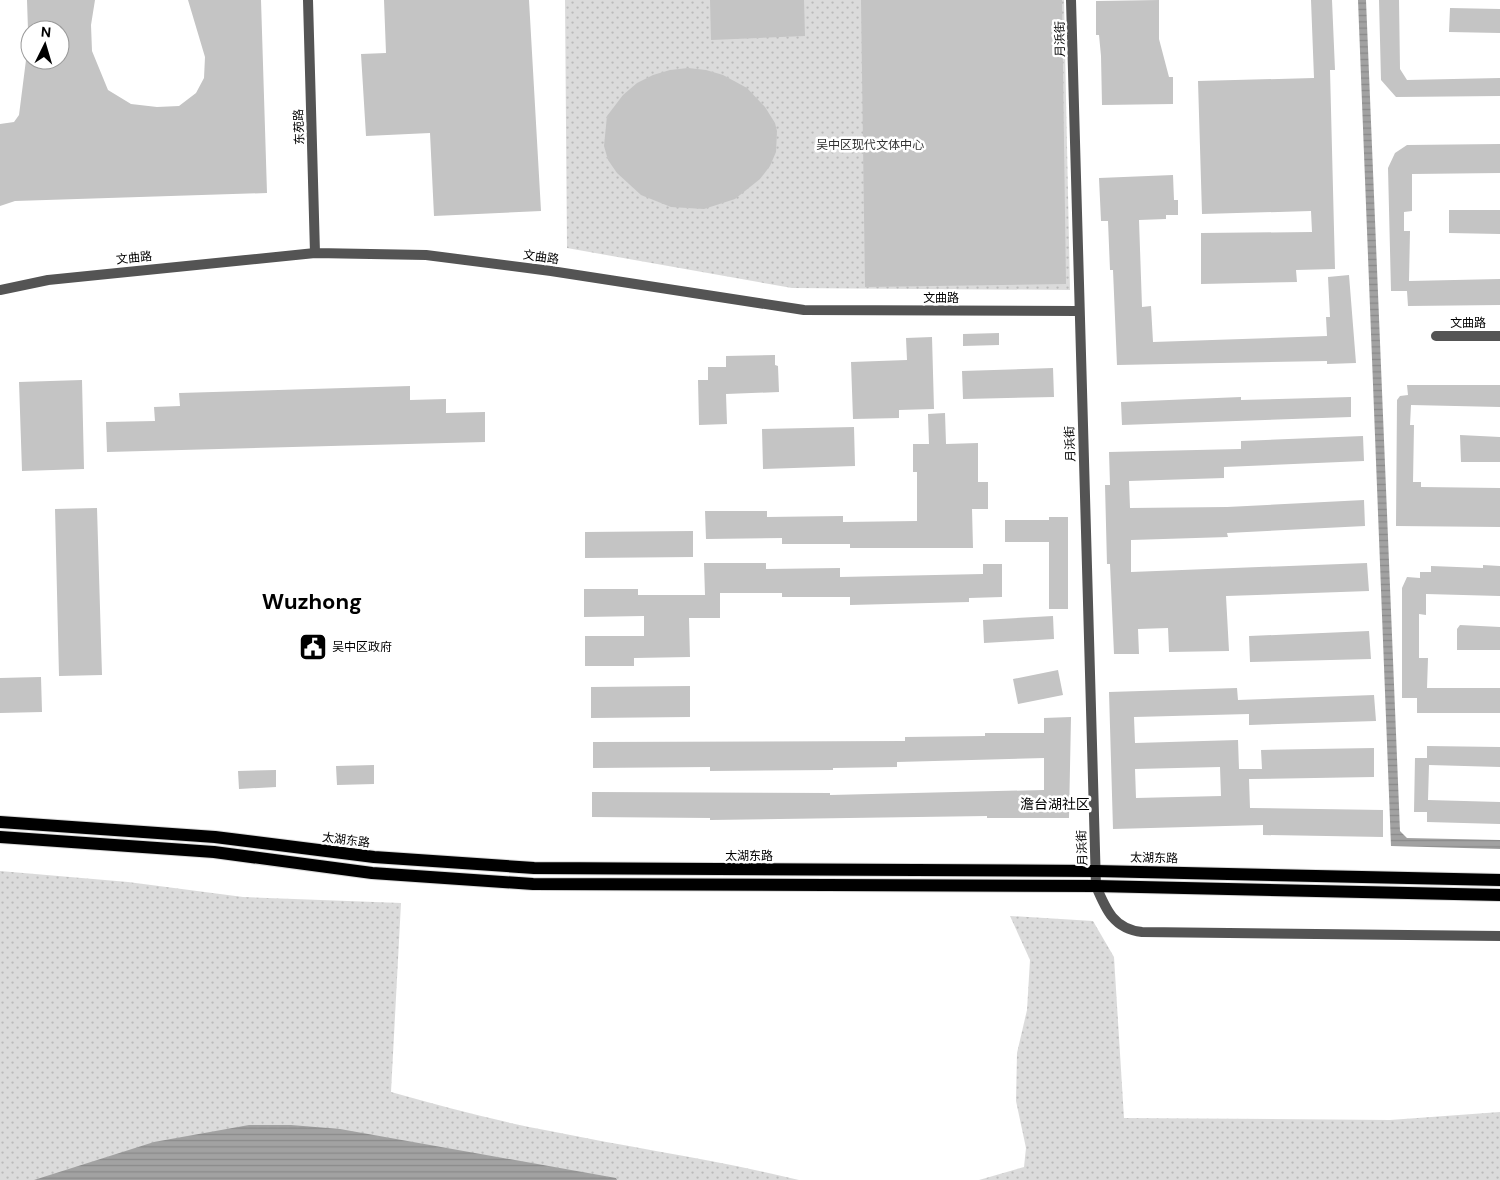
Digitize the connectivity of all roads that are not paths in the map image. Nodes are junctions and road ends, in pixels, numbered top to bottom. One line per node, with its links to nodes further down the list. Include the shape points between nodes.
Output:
1 (308, 0): 3 (street, 东苑路)
2 (1071, 0): 5 (street, 月浜街)
3 (315, 253): 4 (street, 文曲路, via 48,280); 5 (street, 文曲路, via 426,255 804,310)
4 (0, 290)
5 (1078, 311): 10 (street, 月浜街)
6 (1436, 336): 7 (street, 文曲路)
7 (1500, 336)
8 (0, 822): 10 (main road, 太湖东路, via 215,837 384,858 534,868)
9 (0, 838): 12 (main road, via 214,852 372,873 524,884)
10 (1096, 871): 11 (main road, 太湖东路); 12 (street, 月浜街)
11 (1500, 880)
12 (1096, 886): 13 (main road); 14 (street, via 1112,919 1142,932)
13 (1500, 895)
14 (1500, 936)

